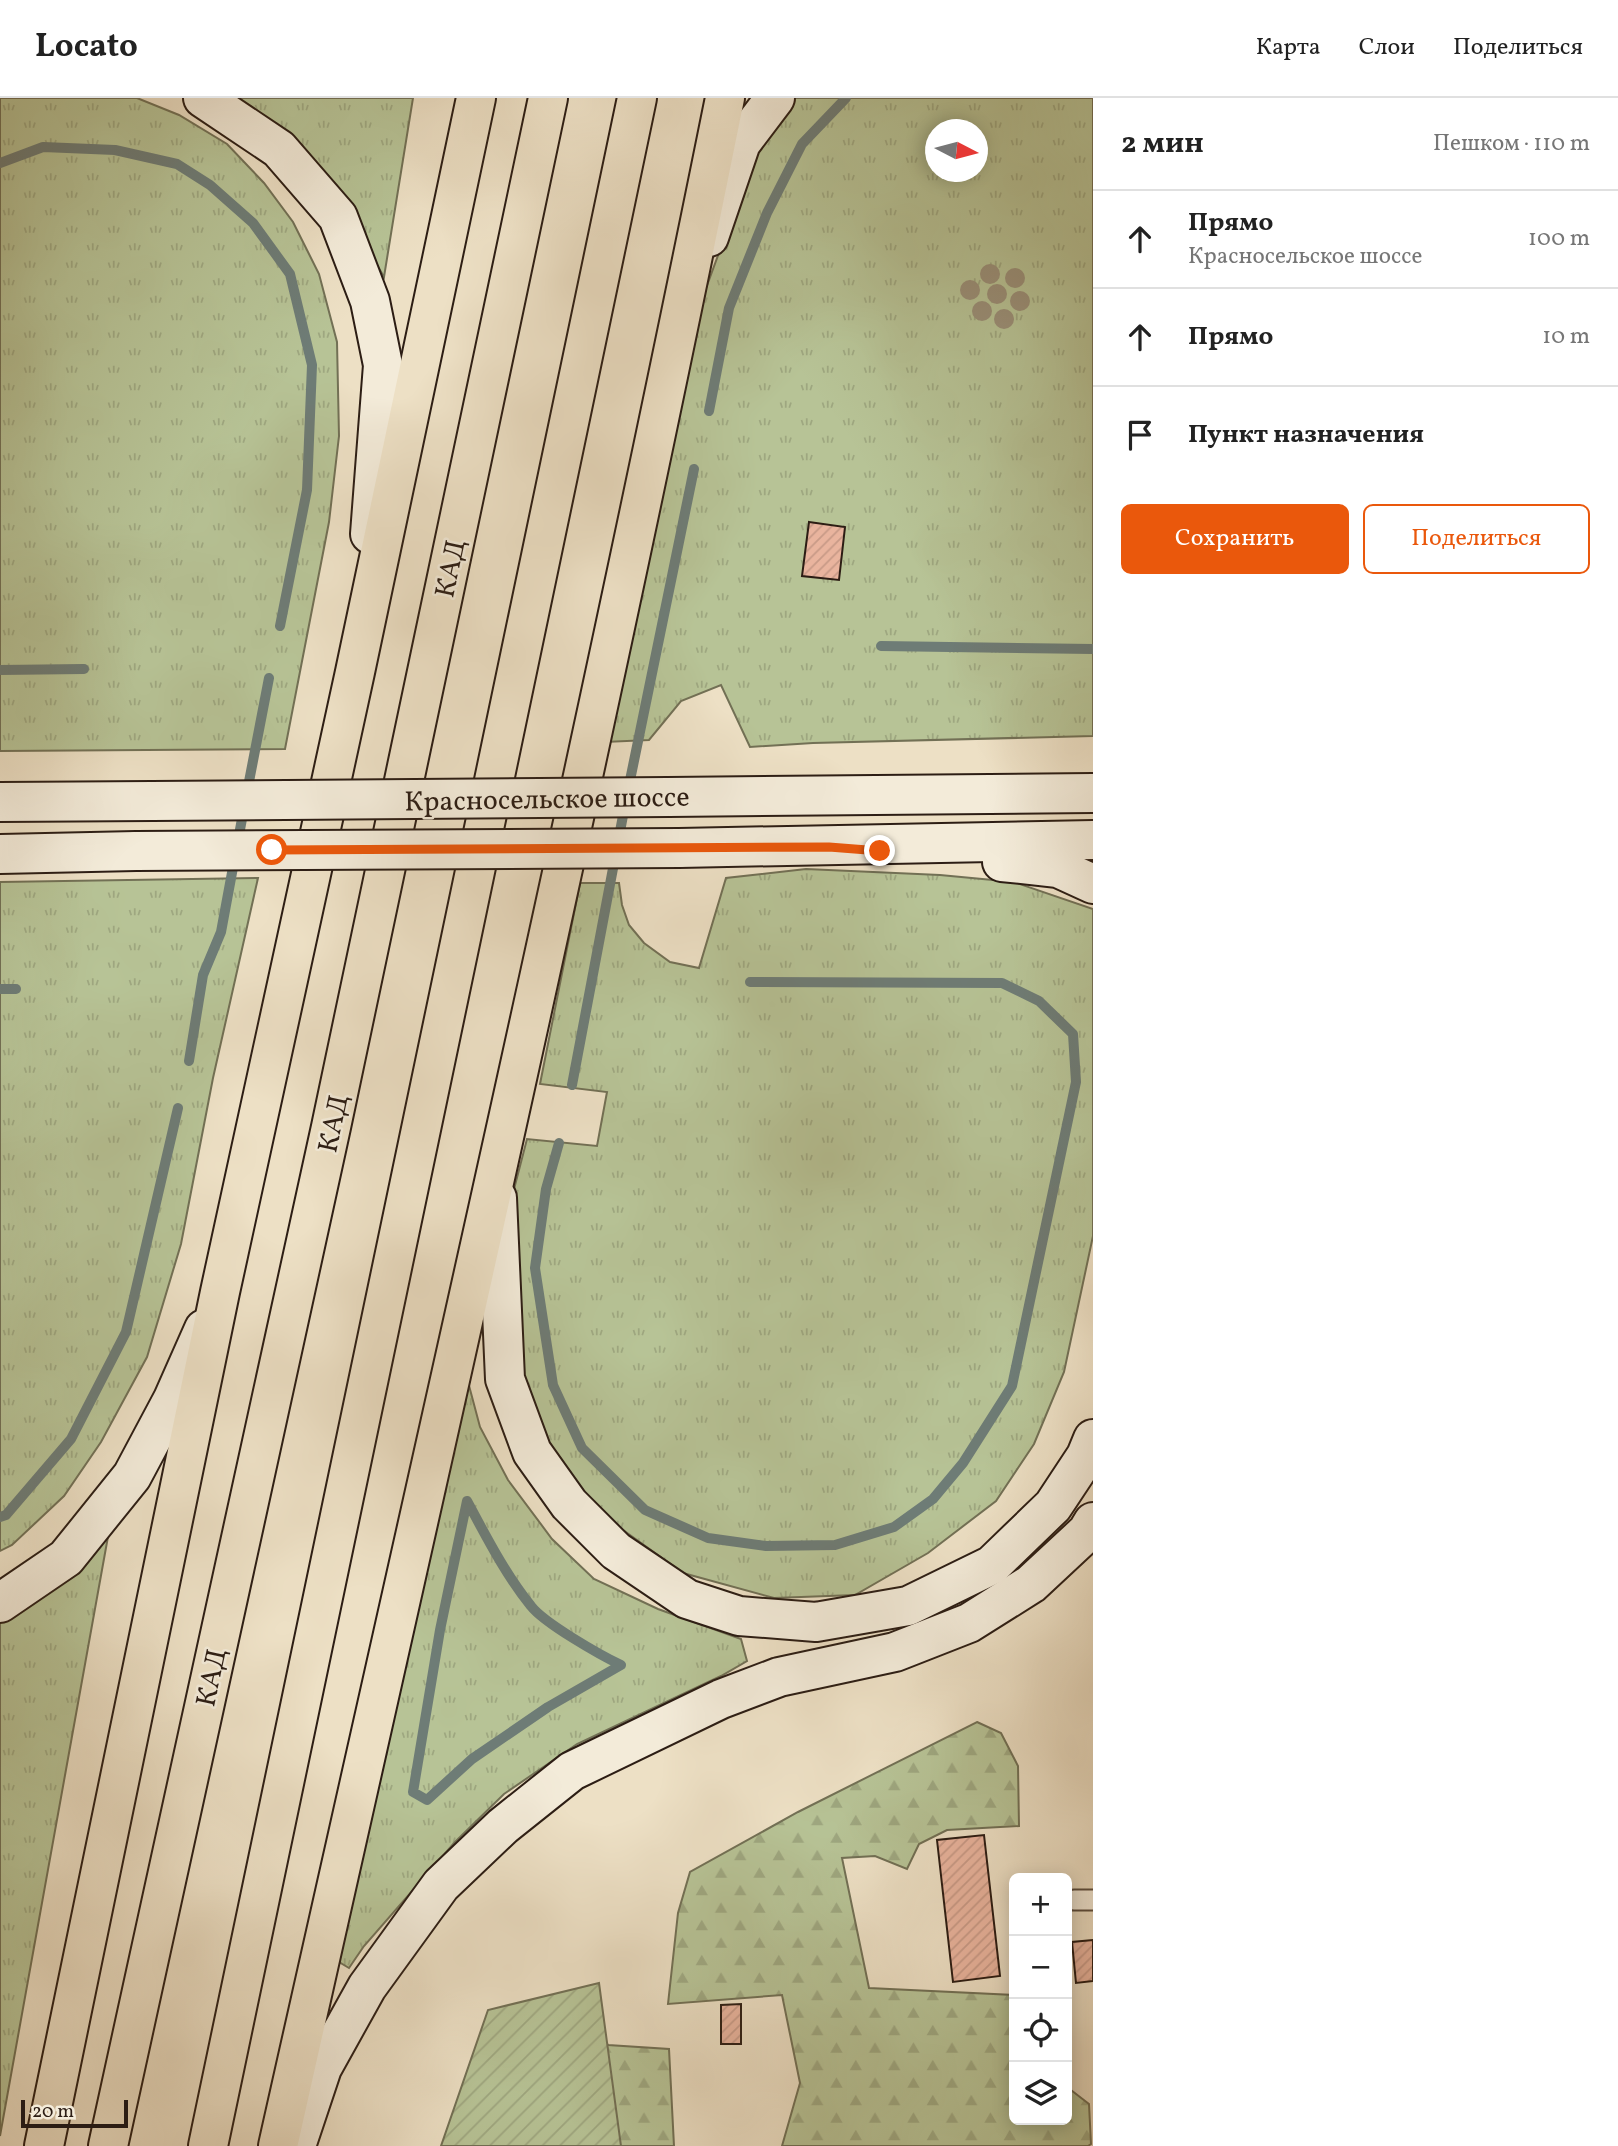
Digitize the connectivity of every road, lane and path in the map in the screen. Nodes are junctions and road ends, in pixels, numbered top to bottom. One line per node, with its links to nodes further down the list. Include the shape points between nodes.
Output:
1 (203, 98): 8 (main road, via 279,149 338,216 370,301 383,365)
2 (476, 98): 8 (highway)
3 (548, 98): 25 (highway, КАД, via 331,1127)
4 (637, 98): 26 (highway)
5 (725, 98): 7 (highway)
6 (775, 98): 7 (main road, via 741,143 704,251)
7 (665, 394): 19 (highway)
8 (355, 672): 20 (highway)
9 (1093, 776): 12 (main road)
10 (0, 790): 14 (main road)
11 (1093, 793): 12 (main road, Красносельское шоссе)
12 (974, 794): 14 (main road, Красносельское шоссе, bridge)
13 (0, 802): 14 (main road, Красносельское шоссе)
14 (78, 802)
15 (1093, 840): 16 (main road, Красносельское шоссе)
16 (829, 847): 17 (main road, Красносельское шоссе, bridge); 18 (main road, via 1058,868)
17 (7, 855)
18 (1093, 884)
19 (496, 1175): 21 (main road, via 505,1379 532,1452 569,1504 616,1551 687,1599 739,1616 816,1622 908,1606 992,1565 1053,1506); 27 (highway)
20 (220, 1292): 23 (main road, via 173,1399 132,1476 66,1558); 24 (highway)
21 (1093, 1439)
22 (1093, 1522): 28 (main road, via 1031,1584 969,1623 895,1652 779,1677 721,1699 572,1772 542,1795 441,1885 367,1987 322,2068)
23 (0, 1603)
24 (44, 2146)
25 (108, 2146)
26 (208, 2146)
27 (278, 2146)
28 (296, 2146)

